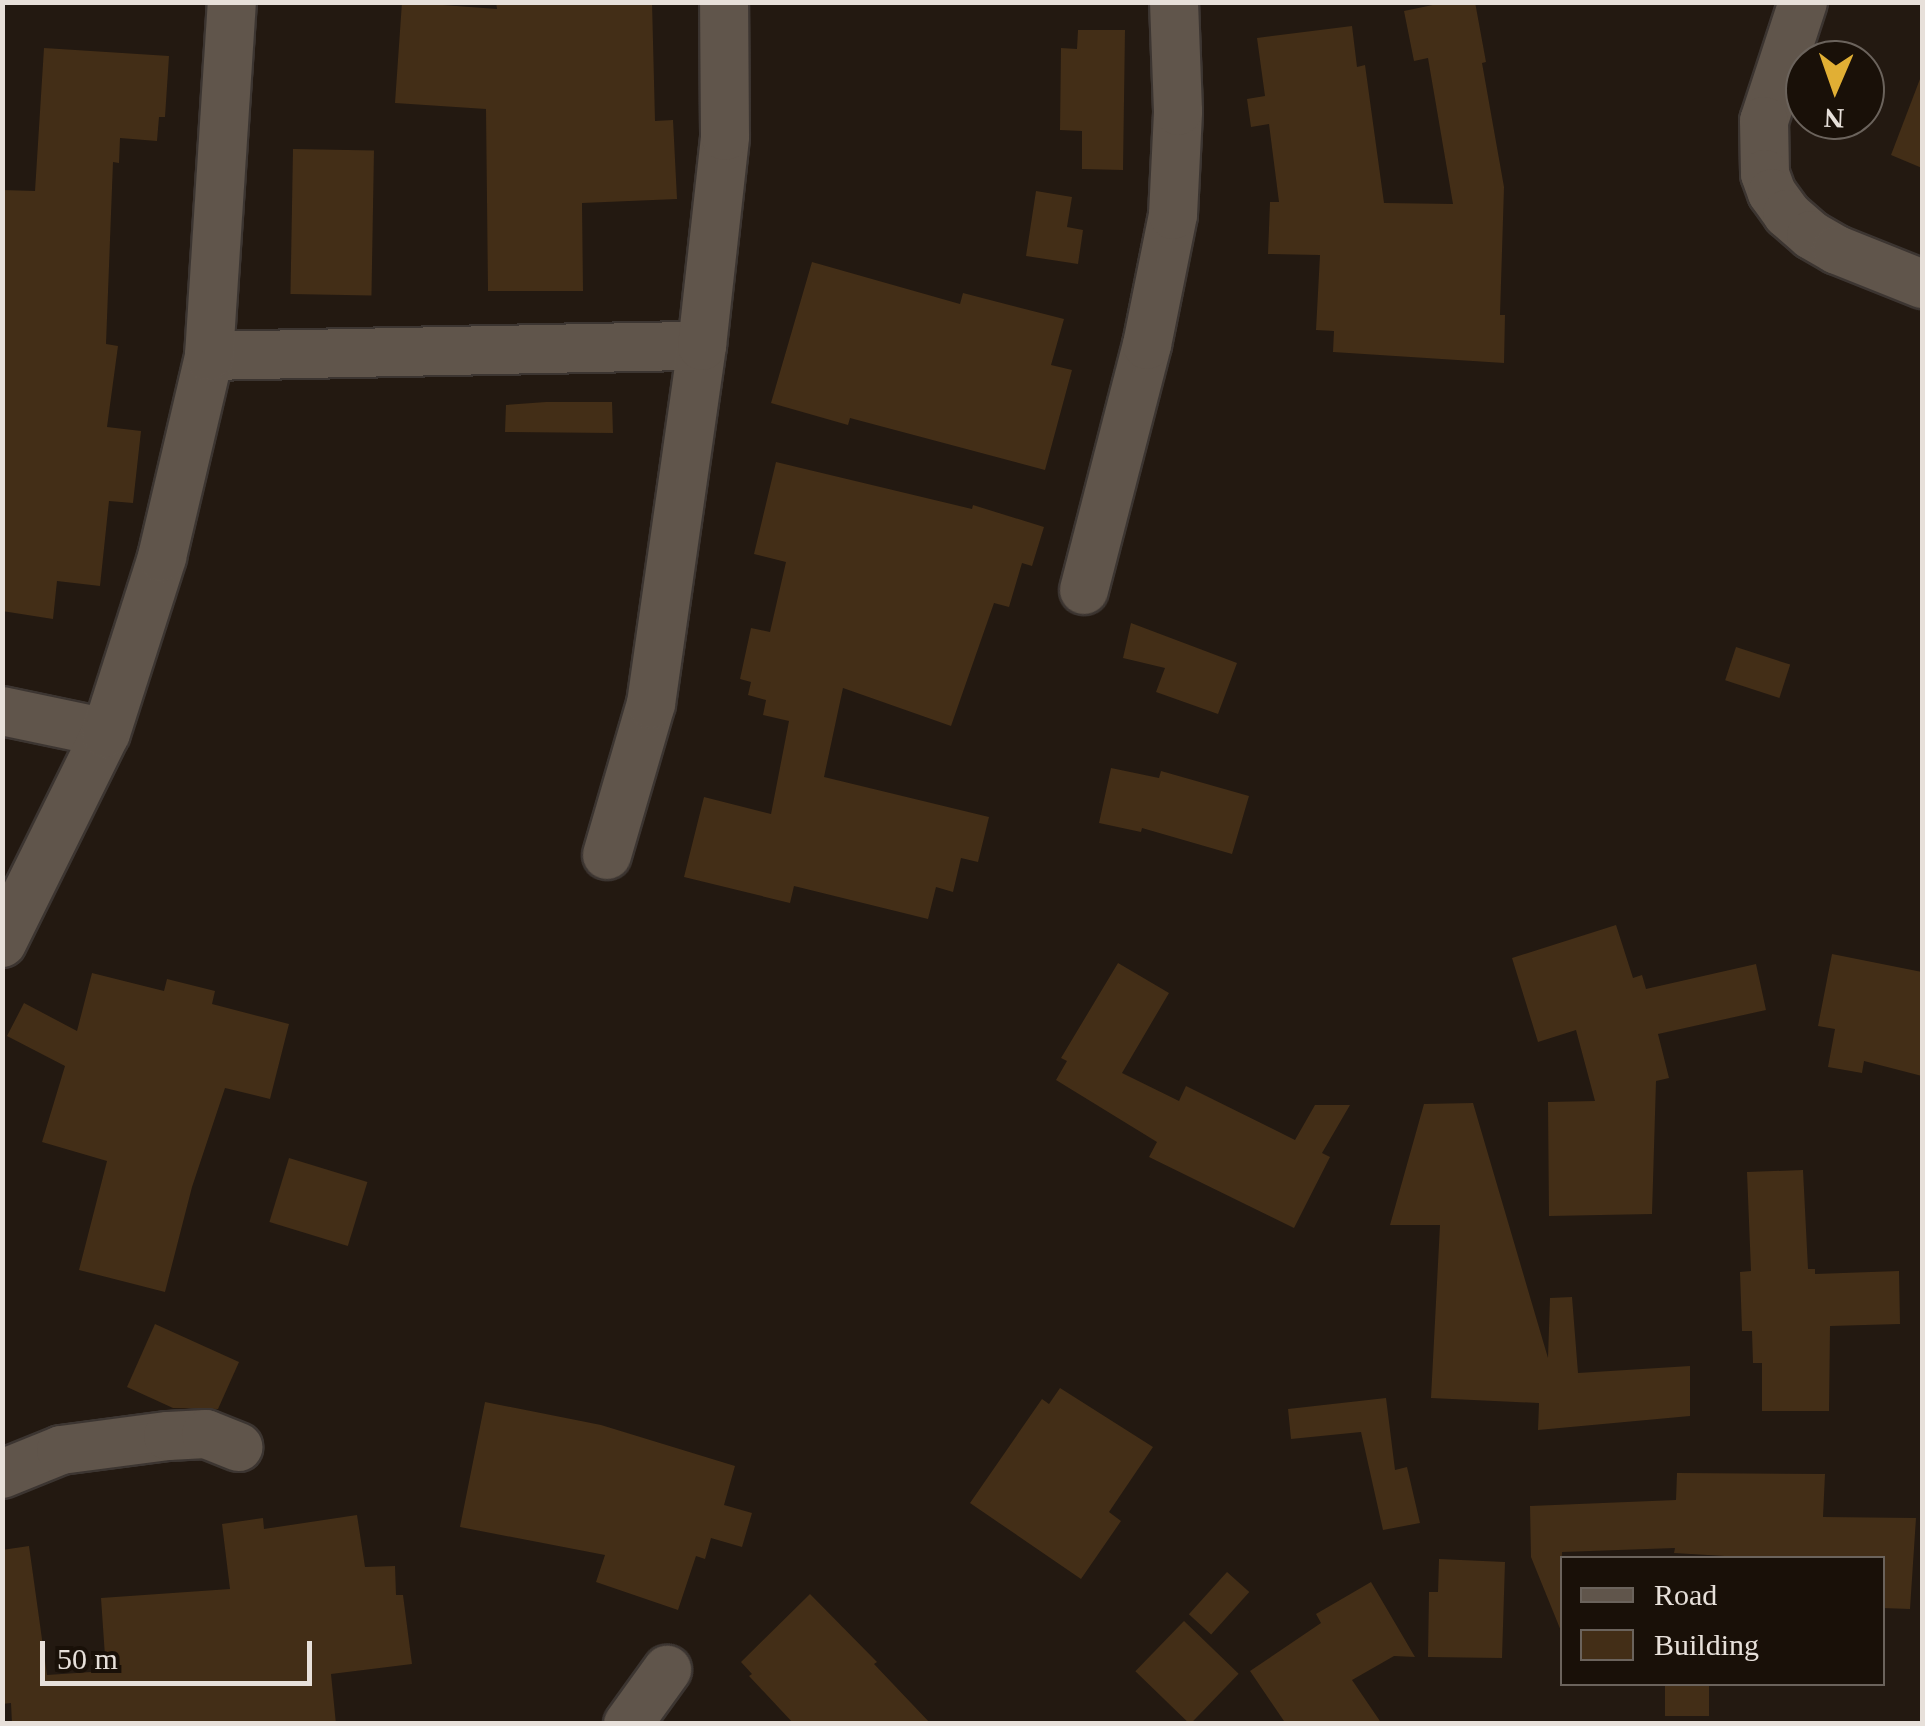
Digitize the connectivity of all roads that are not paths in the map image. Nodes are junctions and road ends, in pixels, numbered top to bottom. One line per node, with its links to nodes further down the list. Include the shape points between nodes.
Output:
1 (232, 2): 7 (street)
2 (724, 2): 6 (street, via 725,136)
3 (1174, 2): 8 (street, via 1174,215)
4 (1803, 2): 5 (street, via 1764,122 1772,193 1787,214 1837,250)
5 (1922, 284)
6 (702, 346): 7 (street); 11 (street, via 651,704)
7 (209, 356): 10 (street, via 162,557)
8 (1084, 590)
9 (2, 711): 10 (street)
10 (106, 733): 12 (street)
11 (608, 855)
12 (2, 943)
13 (238, 1446): 14 (street, via 206,1434 168,1436 61,1450)
14 (2, 1474)
15 (667, 1670): 16 (street)
16 (628, 1724)

